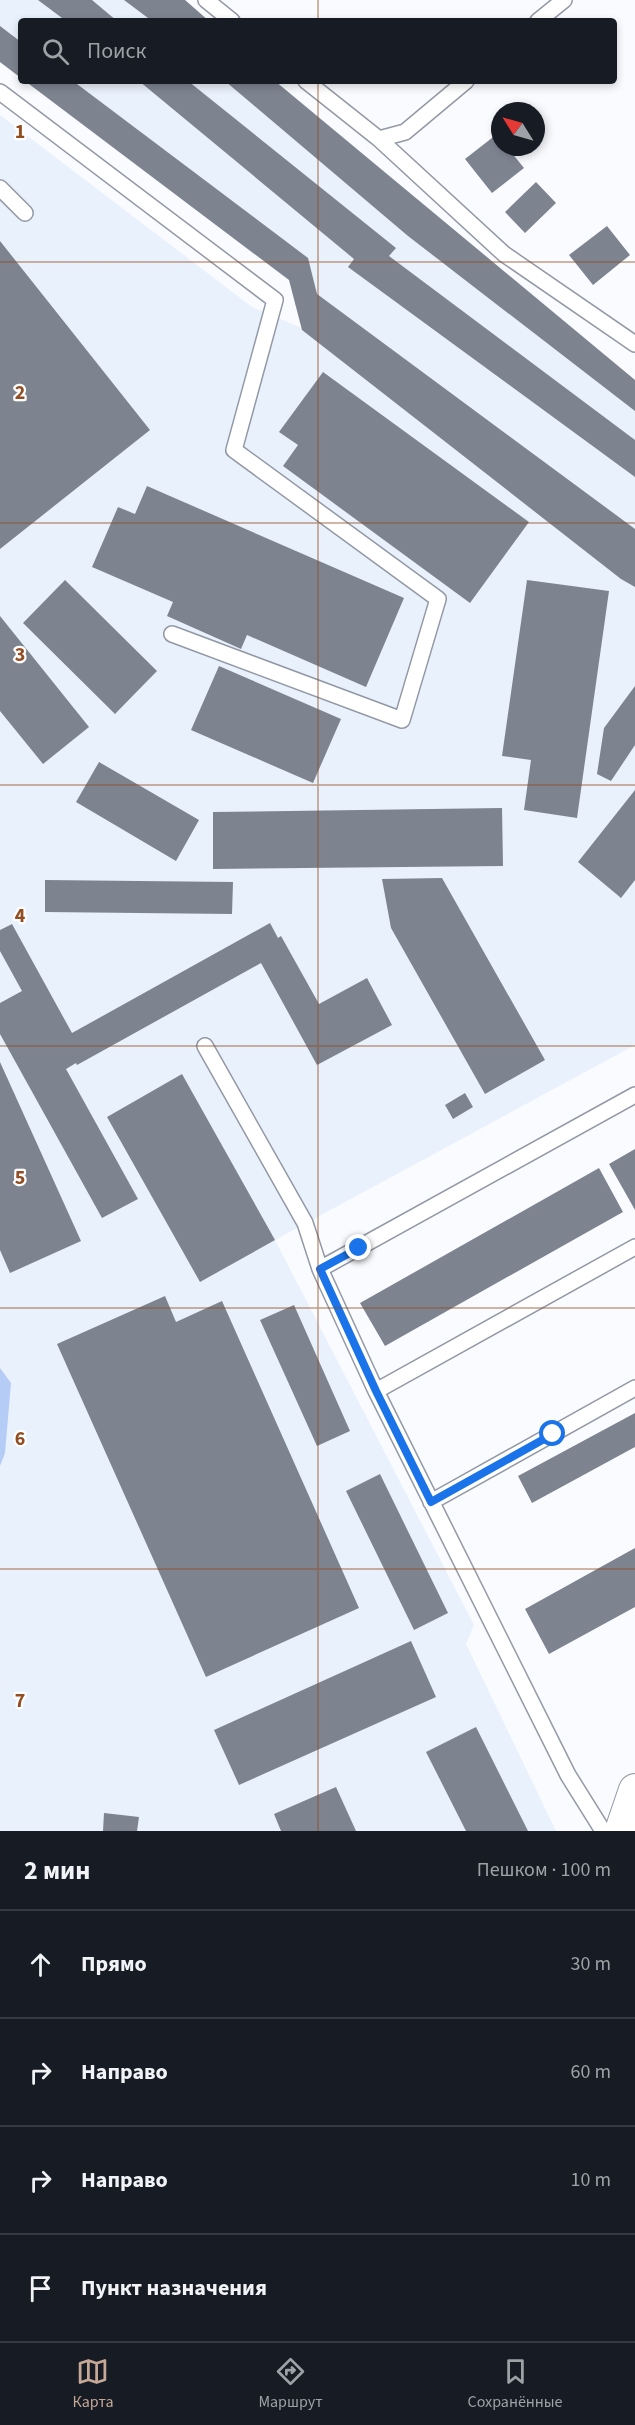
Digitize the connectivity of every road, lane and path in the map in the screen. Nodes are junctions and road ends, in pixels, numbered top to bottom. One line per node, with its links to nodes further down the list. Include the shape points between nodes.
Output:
1 (206, 0): 3 (lane)
2 (564, 0): 4 (lane)
3 (228, 18)
4 (542, 18)
5 (310, 84): 8 (lane)
6 (462, 84): 8 (lane, via 405,132)
7 (0, 92): 12 (lane, via 275,300 234,450 438,599 402,720)
8 (379, 139): 11 (lane, via 504,254)
9 (0, 188): 10 (lane)
10 (25, 213)
11 (635, 344)
12 (172, 634)
13 (205, 1046): 16 (lane, via 305,1223)
14 (635, 1095): 16 (lane)
15 (635, 1247): 18 (lane)
16 (320, 1269): 18 (lane)
17 (635, 1388): 19 (lane)
18 (376, 1391): 19 (lane)
19 (431, 1502): 21 (lane, via 568,1775)
20 (635, 1790): 22 (street)
21 (603, 1831)
22 (621, 1831)

